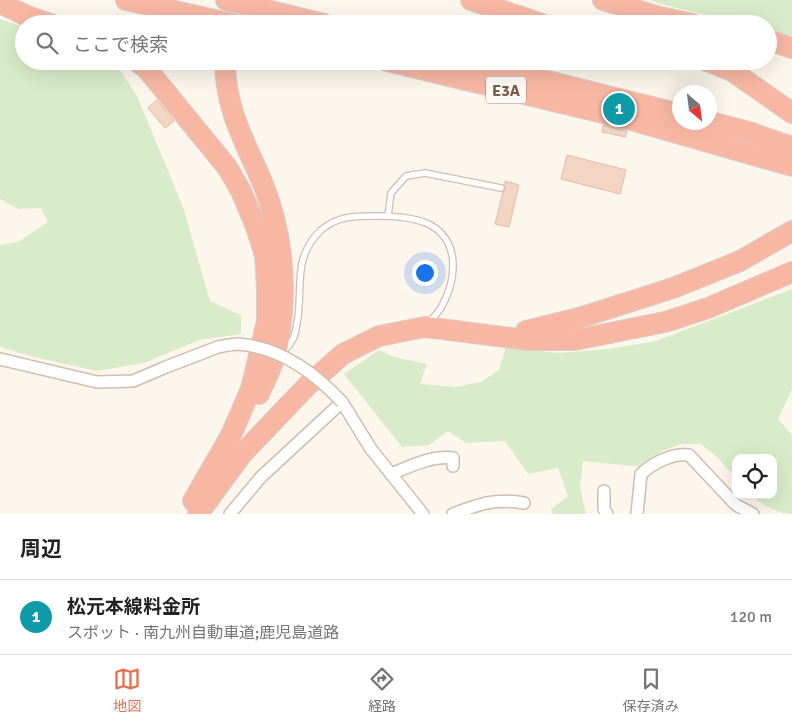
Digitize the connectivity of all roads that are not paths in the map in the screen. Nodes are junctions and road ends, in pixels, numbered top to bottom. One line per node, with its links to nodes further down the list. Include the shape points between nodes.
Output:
1 (126, 0): 7 (highway)
2 (226, 0): 8 (highway)
3 (471, 0): 9 (highway)
4 (603, 0): 10 (highway)
5 (0, 2): 6 (highway)
6 (25, 15)
7 (193, 15)
8 (287, 15)
9 (515, 15)
10 (656, 15)
11 (777, 43): 12 (highway)
12 (792, 48)
13 (148, 70): 34 (highway, via 226,167 241,191 265,255 267,321 251,389 231,435)
14 (226, 70): 30 (highway, via 228,99 234,119 270,200 279,234 284,289 276,352)
15 (425, 70): 22 (highway, E3A, via 624,118)
16 (503, 70): 18 (highway, E3A)
17 (730, 70): 19 (highway)
18 (672, 112)
19 (792, 113)
20 (717, 124): 21 (highway)
21 (792, 147)
22 (792, 166)
23 (501, 188): 24 (lane, via 425,173 406,176 391,194)
24 (388, 216): 27 (lane, via 431,225 441,233 452,251 453,276 448,292 442,306); 30 (lane, via 343,218 330,222 308,244 302,260 298,318 293,339)
25 (792, 231): 28 (highway, via 709,274 579,318 530,331)
26 (792, 272): 28 (highway, via 666,322 575,340 528,340)
27 (425, 327): 28 (highway); 38 (highway, via 379,336 343,354 326,368 242,454)
28 (449, 331)
29 (0, 359): 31 (street, bridge, via 96,382 133,381 218,347 236,344 256,347 298,364)
30 (270, 369): 34 (highway, via 245,425)
31 (342, 402): 33 (street, via 370,450); 39 (street, via 261,477)
32 (453, 466): 33 (street, via 453,458 444,457)
33 (391, 474): 40 (street)
34 (200, 489): 37 (highway)
35 (604, 491): 42 (street)
36 (524, 503): 41 (street, via 506,500 487,502)
37 (186, 514)
38 (198, 514)
39 (230, 514)
40 (423, 514)
41 (453, 514)
42 (606, 514)
43 (637, 514): 44 (street, via 641,474 650,465 680,454 689,455 736,505)
44 (753, 514)

